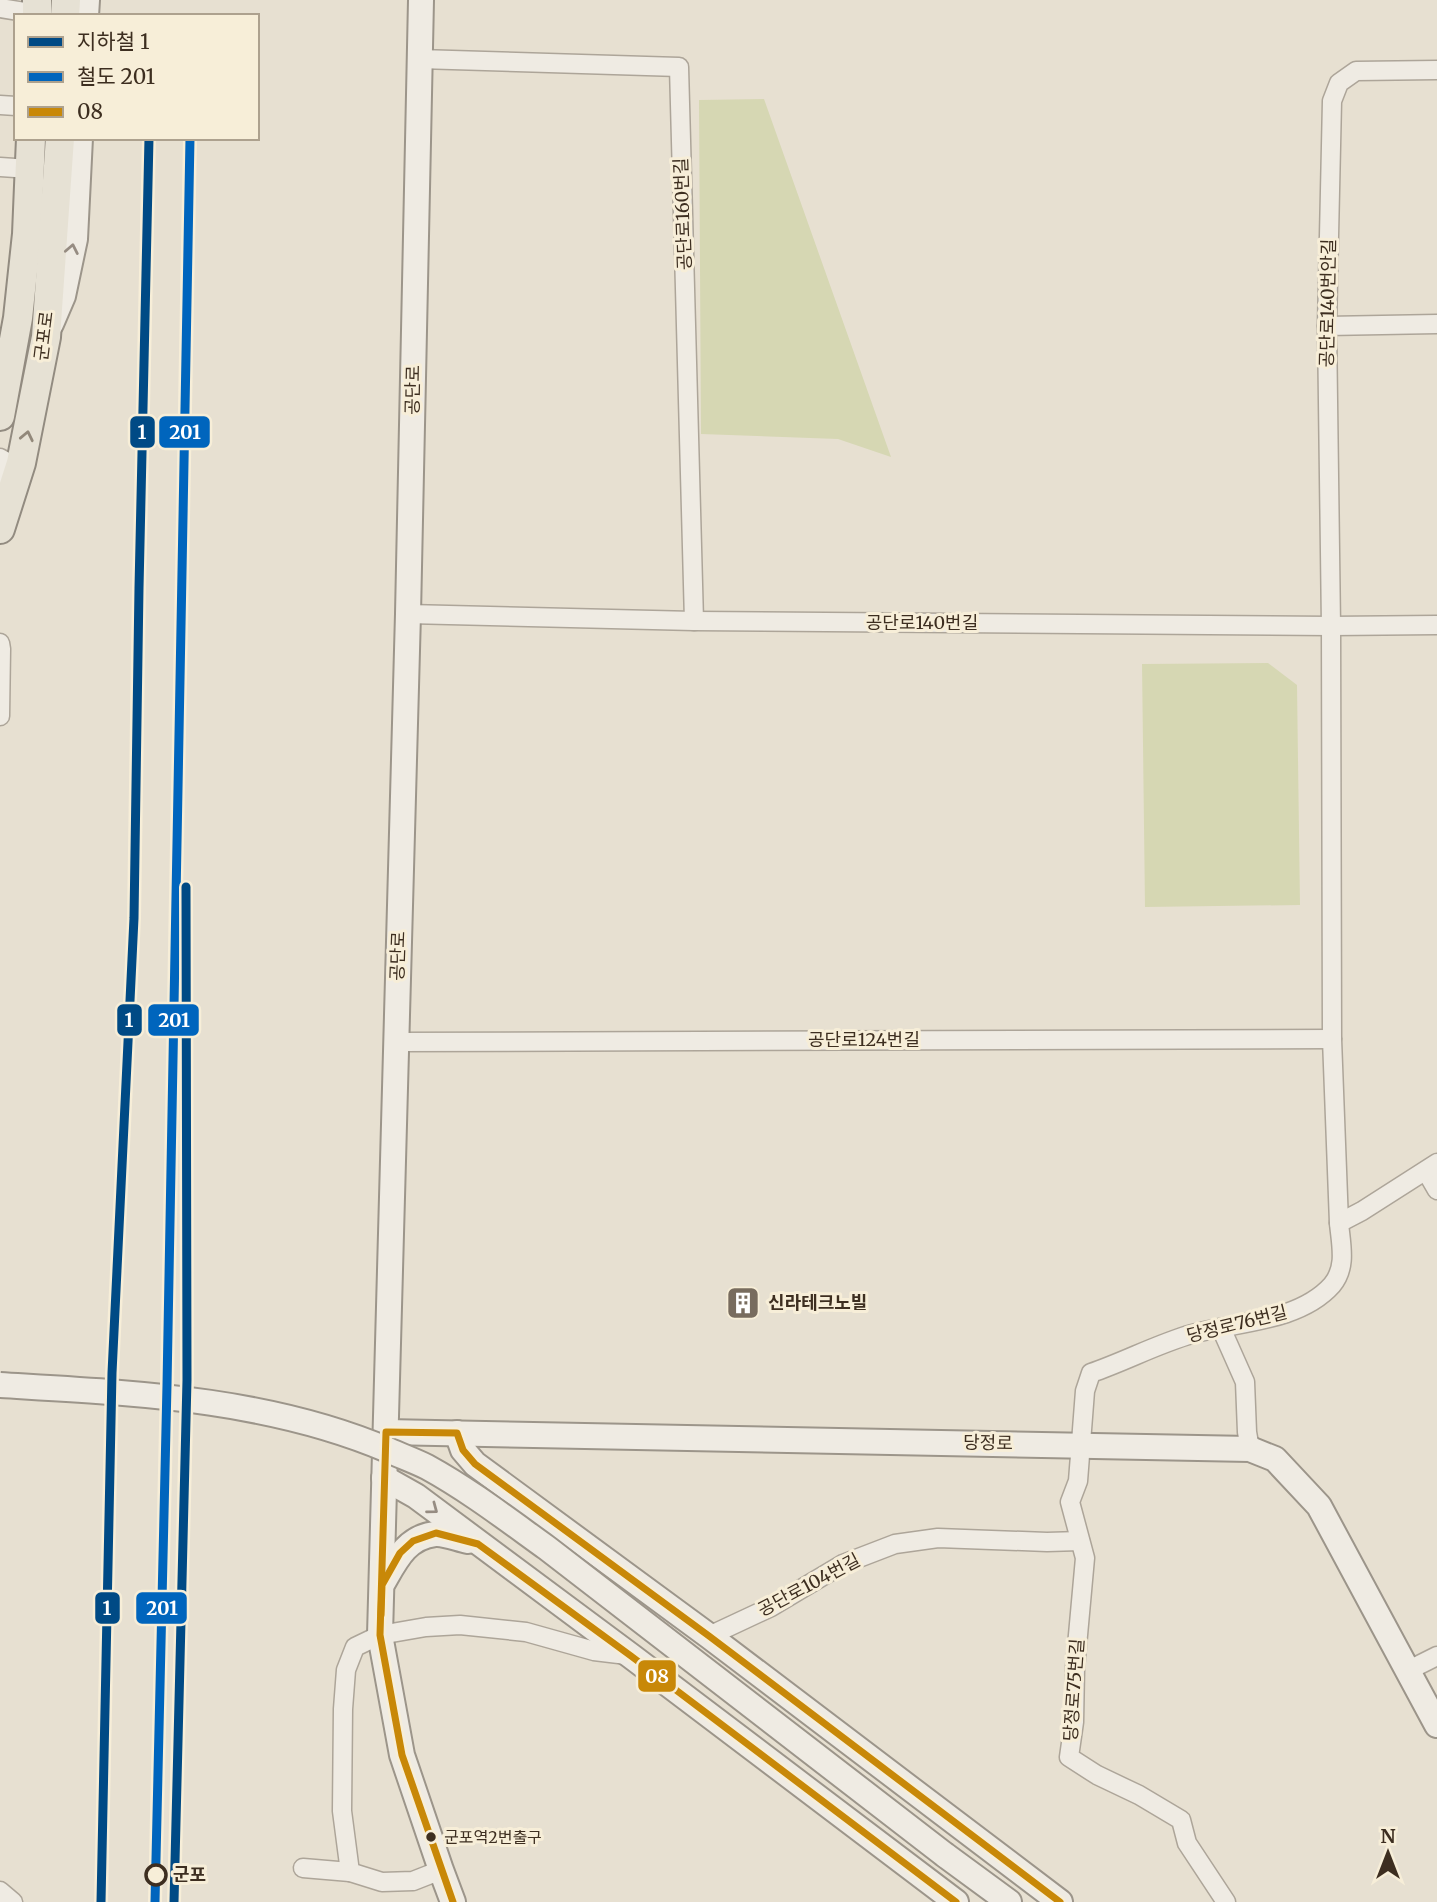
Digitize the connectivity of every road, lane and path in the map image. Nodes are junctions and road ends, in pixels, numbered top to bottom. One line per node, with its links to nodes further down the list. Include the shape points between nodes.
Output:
1 (421, 0): 4 (street, 공단로)
2 (0, 8): 3 (street)
3 (37, 10)
4 (419, 59): 18 (street, 공단로); 19 (street, 공단로160번길, via 679,67)
5 (1437, 70): 12 (street, 공단로140번안길, via 1356,71 1339,83 1332,101)
6 (31, 140): 10 (main road, 군포로)
7 (60, 140): 13 (main road, 군포로)
8 (80, 140): 13 (street, one-way to 8, via 63,296 75,239)
9 (0, 167): 10 (street)
10 (30, 169): 14 (main road, 군포로, via 18,318)
11 (1437, 324): 12 (street)
12 (1327, 326): 21 (street, 공단로140번안길)
13 (46, 337): 16 (main road, 군포로, one-way to 13)
14 (0, 416)
15 (0, 458): 16 (street, via 10,466 5,490)
16 (9, 502): 17 (main road, 군포로)
17 (0, 529)
18 (408, 614): 19 (street, 공단로140번길); 25 (street, 공단로)
19 (694, 621): 21 (street, 공단로140번길)
20 (1437, 625): 21 (street, 공단로140번길)
21 (1331, 626): 24 (street, 공단로140번안길)
22 (0, 643): 23 (street)
23 (0, 716)
24 (1332, 1039): 25 (street, 공단로124번길); 28 (street, 당정로76번길)
25 (396, 1041): 31 (street, 공단로)
26 (1432, 1167): 27 (street); 28 (street)
27 (1437, 1190)
28 (1339, 1223): 29 (street, 당정로76번길, via 1343,1265 1333,1284 1287,1314)
29 (1221, 1328): 33 (street, 당정로76번길, via 1144,1350 1091,1373); 34 (street, via 1245,1382)
30 (0, 1385): 53 (street, bridge, via 96,1391 279,1414 426,1466 547,1548)
31 (386, 1432): 32 (street, 당정로); 35 (street, 공단로)
32 (457, 1433): 33 (street, 당정로); 36 (street, via 475,1464)
33 (1079, 1445): 34 (street, 당정로); 37 (street, 당정로75번길, via 1078,1480 1070,1502)
34 (1250, 1448): 44 (street, 당정로, via 1275,1459 1319,1506)
35 (384, 1478): 38 (street, one-way to 38, via 416,1496); 39 (street, 공단로)
36 (522, 1498): 38 (street, via 502,1490 488,1491 473,1503 470,1528); 41 (street)
37 (1080, 1541): 41 (street, 공단로104번길, via 938,1538 895,1544 843,1564 771,1607); 55 (street, 당정로75번길, via 1085,1558 1069,1757 1181,1820 1187,1843)
38 (478, 1544): 39 (street, via 436,1533 413,1541 400,1553); 42 (street)
39 (382, 1585): 40 (street, 공단로)
40 (380, 1635): 42 (street, via 460,1625 526,1632); 47 (street, 공단로, via 402,1755); 48 (street, via 355,1647 346,1670 342,1811)
41 (709, 1636): 54 (street)
42 (631, 1656): 52 (street)
43 (1437, 1656): 44 (street)
44 (1407, 1671): 45 (street, 당정로)
45 (1437, 1725)
46 (303, 1868): 48 (street)
47 (441, 1870): 48 (street, via 412,1881 382,1882); 51 (street, 공단로)
48 (350, 1872)
49 (0, 1891): 50 (street)
50 (13, 1902)
51 (453, 1902)
52 (956, 1902)
53 (1009, 1902)
54 (1060, 1902)
55 (1226, 1902)

